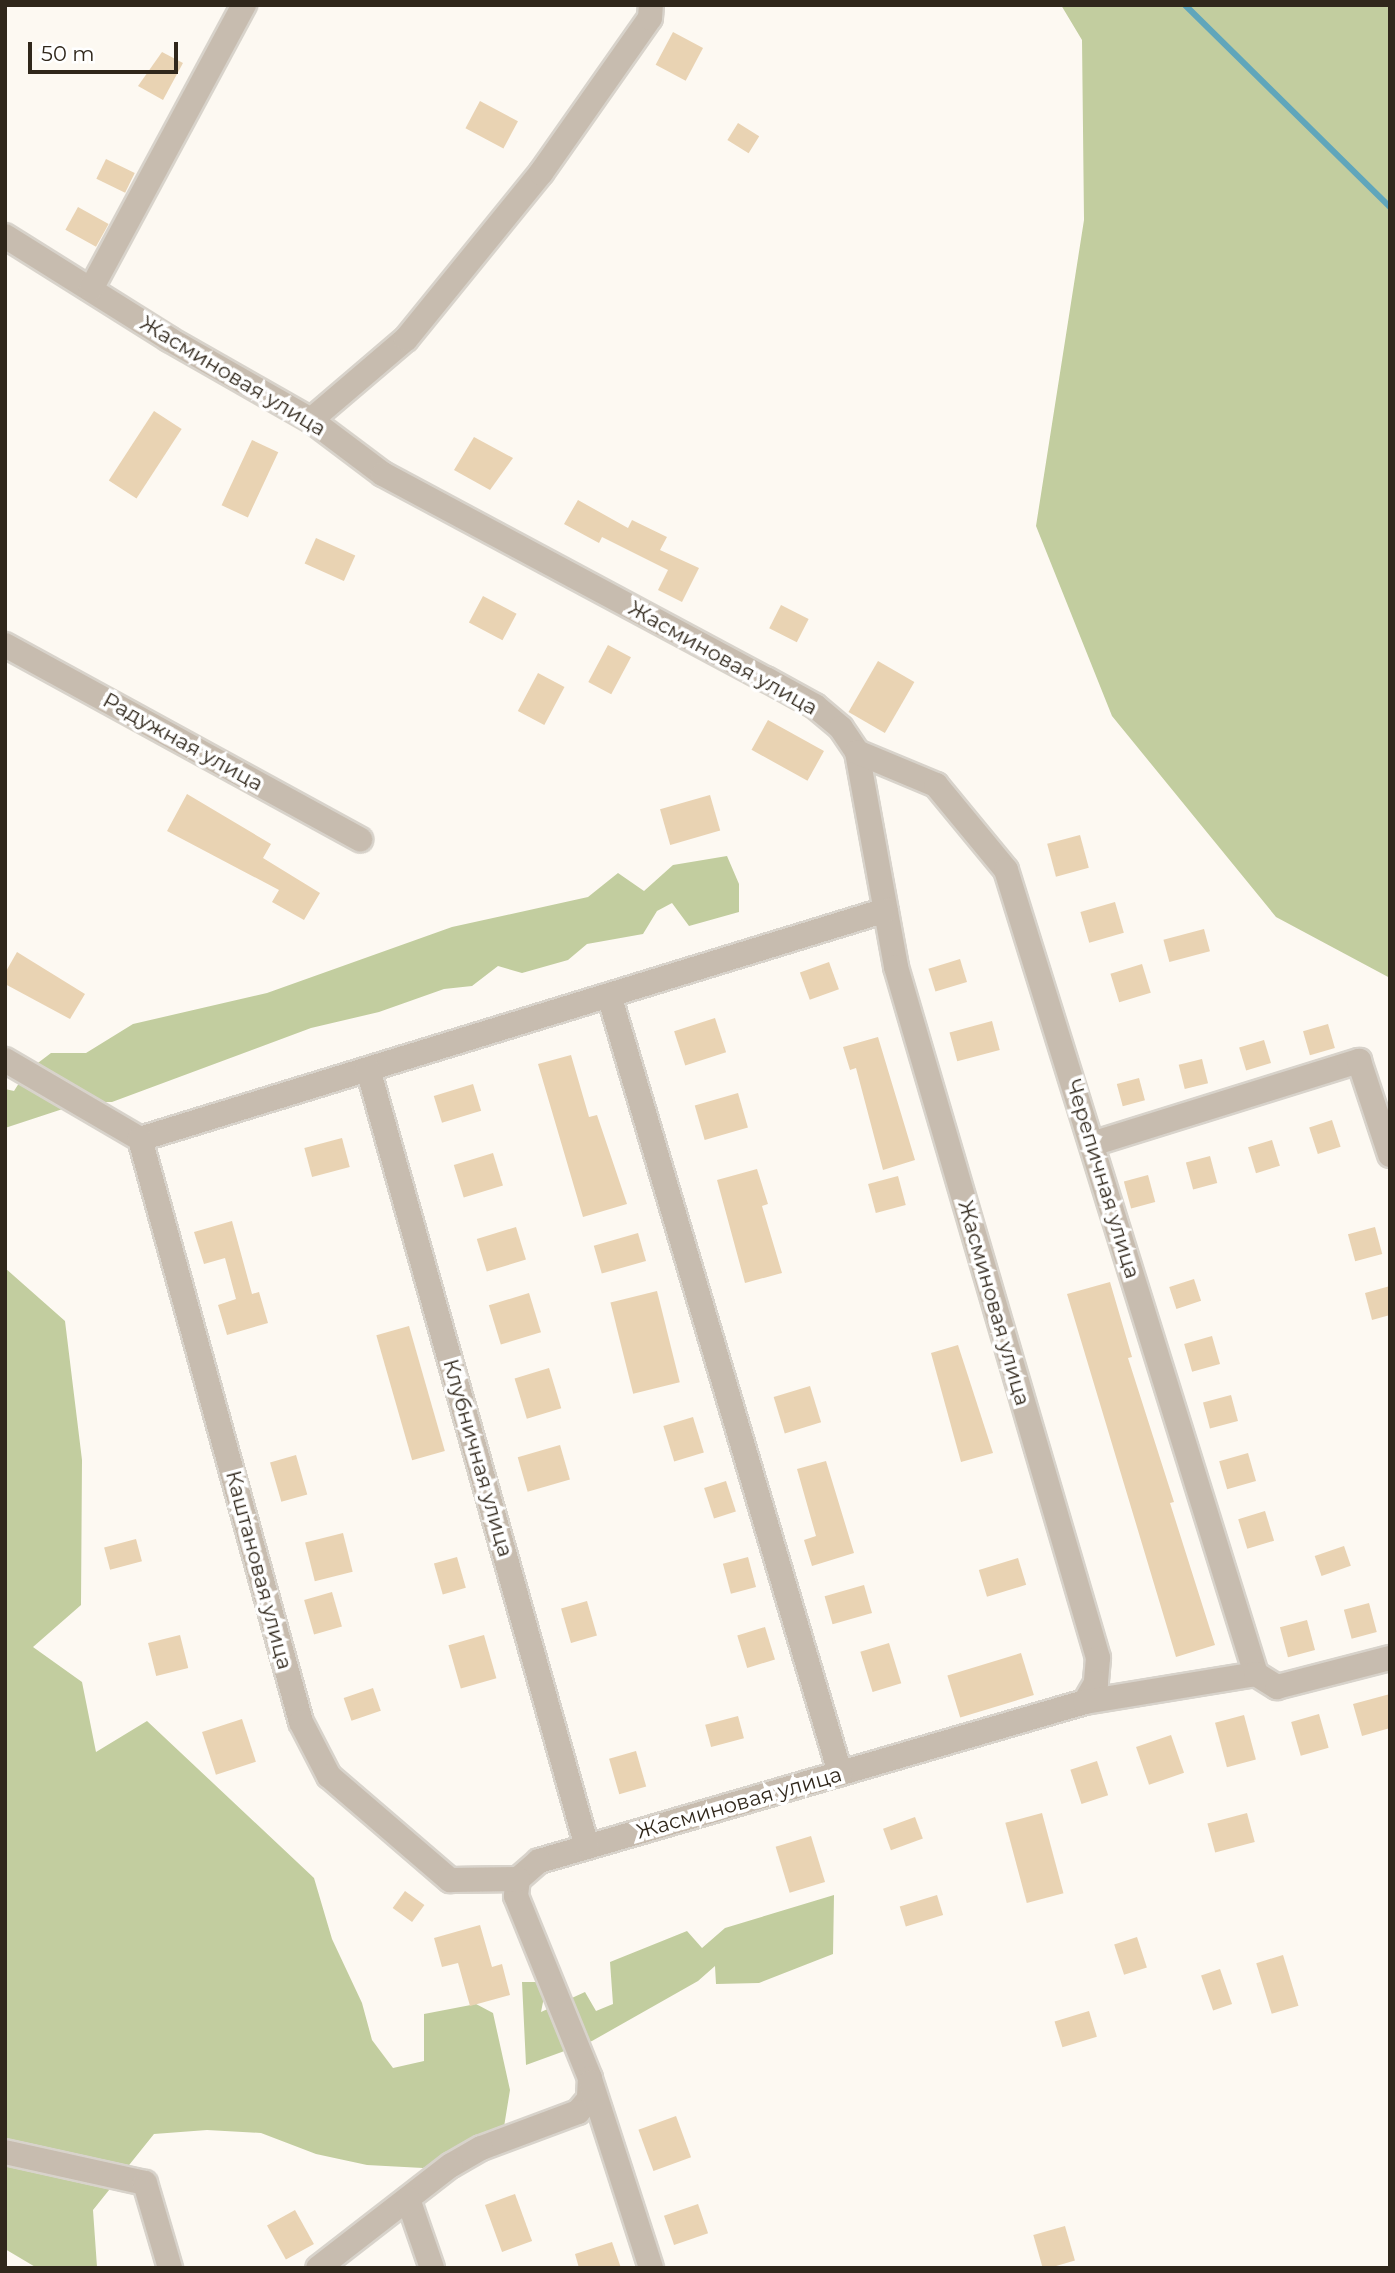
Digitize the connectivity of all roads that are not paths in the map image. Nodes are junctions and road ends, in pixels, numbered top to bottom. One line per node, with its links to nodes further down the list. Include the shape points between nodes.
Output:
1 (244, 5): 4 (street)
2 (651, 5): 5 (street, via 650,18 541,173 406,339)
3 (5, 236): 4 (street, Жасминовая улица)
4 (91, 289): 5 (street, Жасминовая улица)
5 (311, 420): 7 (street, Жасминовая улица, via 383,474 815,706 841,728)
6 (5, 645): 8 (street, Радужная улица)
7 (857, 752): 9 (street, Жасминовая улица); 14 (street, Черепичная улица, via 936,785 1006,870)
8 (360, 839)
9 (886, 910): 10 (street); 18 (street, Жасминовая улица, via 896,967 1098,1658 1096,1683)
10 (610, 995): 12 (street); 19 (street)
11 (5, 1060): 13 (street)
12 (368, 1069): 13 (street); 20 (street, Клубничная улица)
13 (139, 1139): 21 (street, Каштановая улица, via 301,1722 329,1776 450,1880)
14 (1092, 1144): 15 (street, via 1359,1061); 17 (street, Черепичная улица)
15 (1390, 1155)
16 (1390, 1658): 17 (street, via 1277,1688)
17 (1256, 1674): 18 (street)
18 (1085, 1702): 19 (street, Жасминовая улица)
19 (840, 1773): 20 (street, Жасминовая улица)
20 (587, 1847): 21 (street, Жасминовая улица, via 539,1861)
21 (518, 1879): 22 (street, via 516,1896)
22 (590, 2078): 24 (street, via 589,2099 578,2112 481,2148); 28 (street)
23 (5, 2151): 25 (street, via 145,2183)
24 (408, 2199): 26 (street); 27 (street)
25 (170, 2268)
26 (318, 2268)
27 (432, 2268)
28 (651, 2268)

